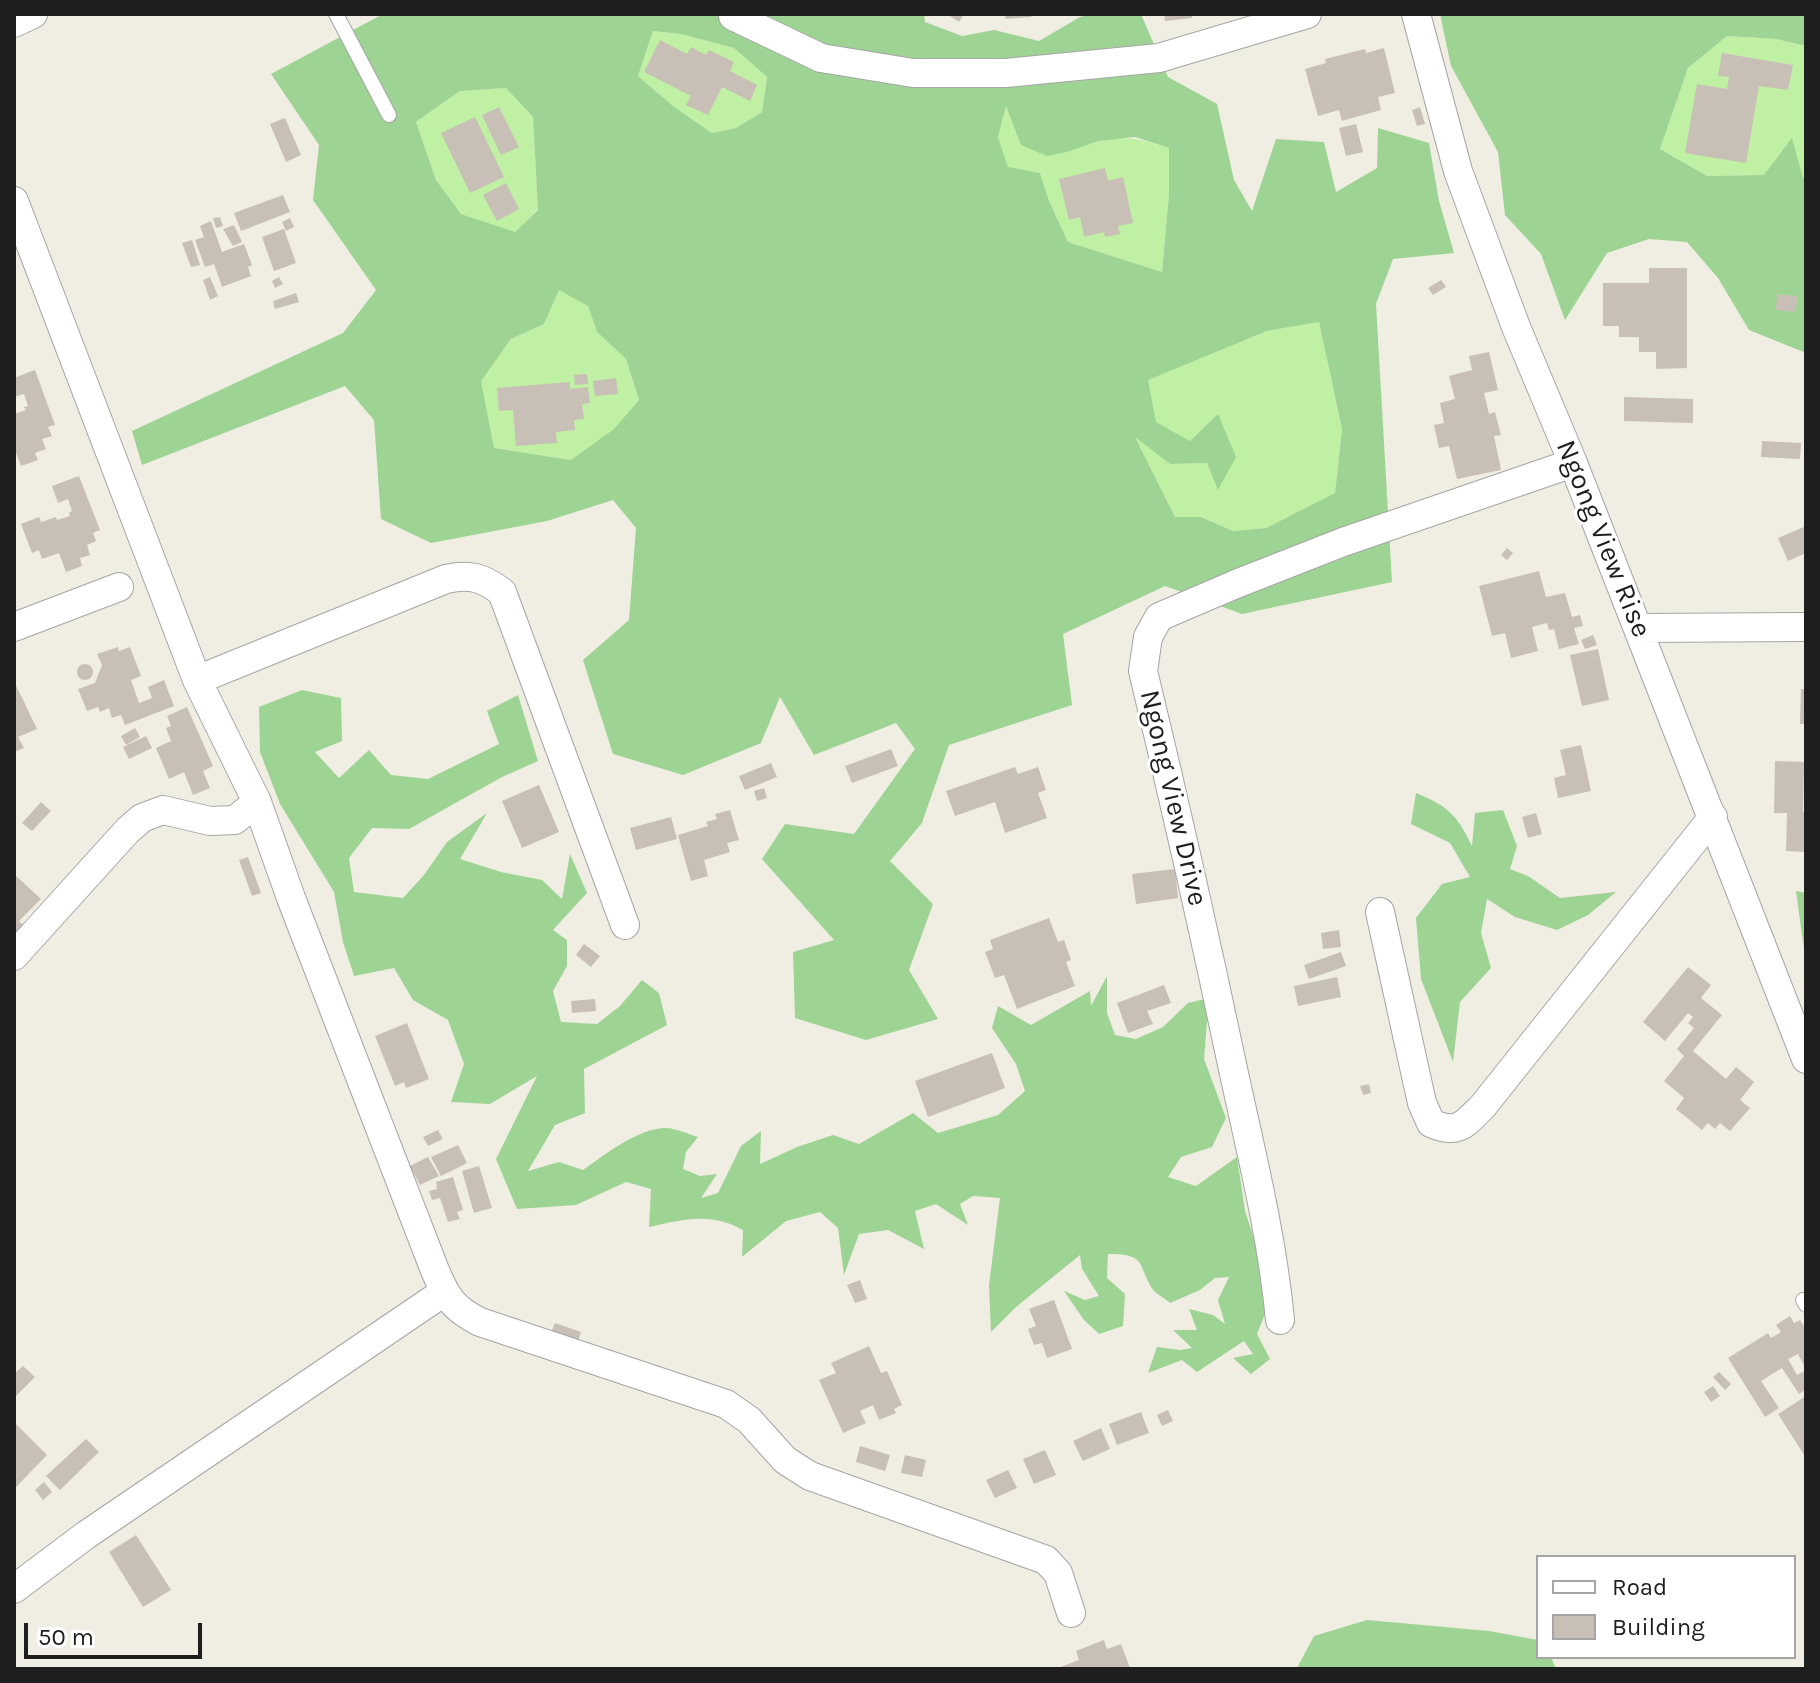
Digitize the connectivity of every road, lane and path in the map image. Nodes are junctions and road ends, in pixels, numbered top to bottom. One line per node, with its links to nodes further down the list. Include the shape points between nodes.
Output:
1 (33, 14): 6 (street)
2 (336, 14): 7 (lane)
3 (1307, 14): 5 (street, via 1159,58 1006,73 913,73 821,58)
4 (1416, 14): 9 (street, Ngong View Rise, via 1458,171)
5 (733, 16)
6 (14, 23)
7 (389, 115)
8 (14, 201): 14 (street)
9 (1573, 463): 13 (street, Ngong View Rise); 22 (street, Ngong View Drive, via 1236,584 1159,617 1148,637 1143,671 1244,1121)
10 (119, 587): 11 (street)
11 (14, 627)
12 (1806, 627): 13 (street)
13 (1638, 628): 16 (street, Ngong View Rise)
14 (197, 680): 15 (street); 18 (street, via 446,579 483,578 502,592)
15 (257, 802): 19 (street, via 235,820 210,821 163,810 142,818); 21 (street)
16 (1713, 817): 17 (street, via 1463,1126 1446,1130 1431,1123 1422,1103); 20 (street, Ngong View Rise)
17 (1380, 912)
18 (625, 925)
19 (14, 956)
20 (1806, 1059)
21 (444, 1292): 23 (street); 24 (street, via 458,1311 480,1322 726,1404 749,1420 785,1460 810,1476 1046,1560 1058,1573)
22 (1280, 1320)
23 (14, 1589)
24 (1071, 1613)

